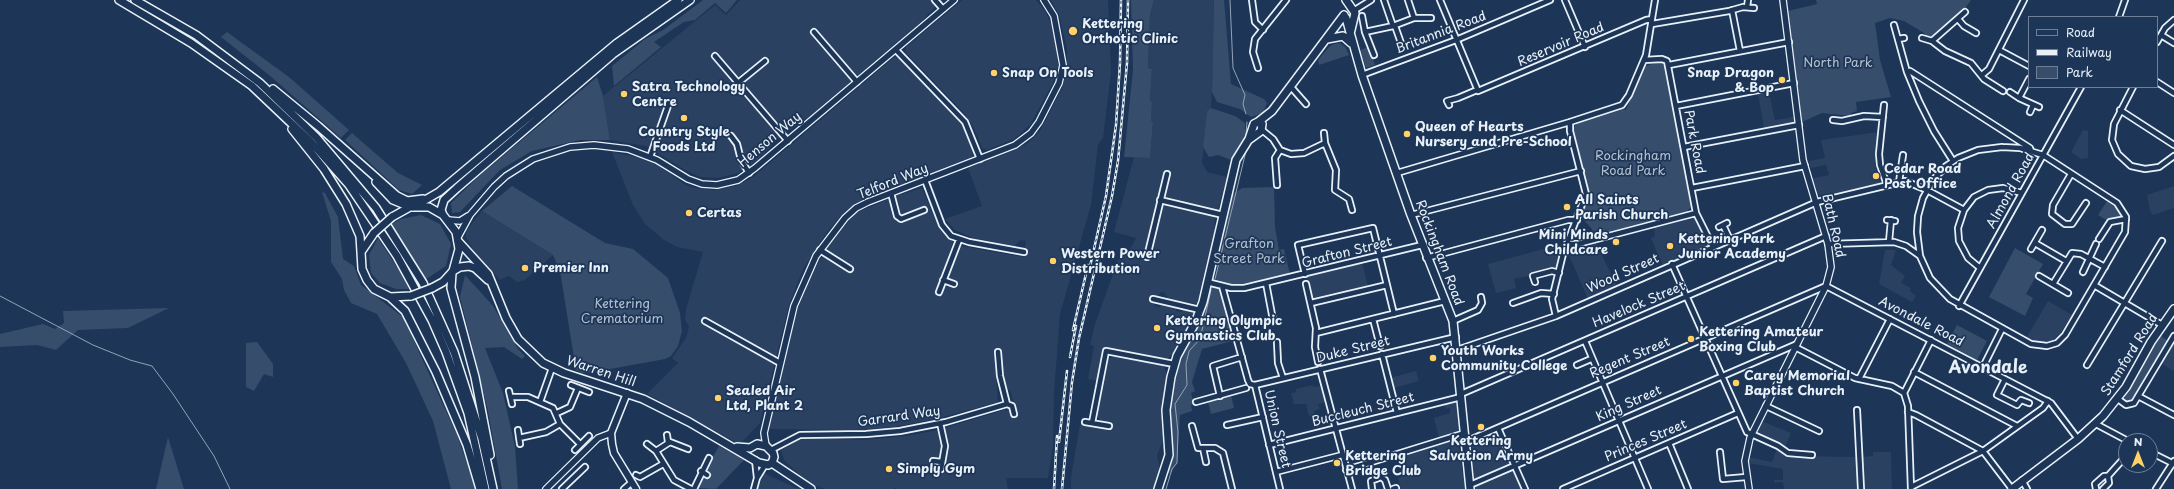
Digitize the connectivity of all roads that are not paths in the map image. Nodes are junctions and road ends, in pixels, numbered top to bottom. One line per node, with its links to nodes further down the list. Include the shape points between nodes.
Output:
1 (119, 0): 63 (main road)
2 (135, 0): 70 (main road, via 196,35)
3 (678, 0): 129 (main road, via 617,43 464,172)
4 (690, 0): 143 (main road, via 613,54 457,188 444,200 441,210)
5 (935, 0): 24 (street)
6 (954, 0): 24 (street, Henson Way)
7 (1044, 0): 113 (street, Telford Way, via 1054,16 1062,55 1059,82 1031,133 1015,145)
8 (1252, 0): 37 (street, via 1255,22)
9 (1286, 0): 37 (street)
10 (1345, 0): 27 (main road, Rockingham Road)
11 (1371, 0): 27 (street)
12 (1384, 0): 36 (street)
13 (1408, 0): 30 (street)
14 (1440, 0): 46 (street)
15 (1550, 0): 46 (street, Britannia Road)
16 (1565, 0): 53 (street)
17 (1655, 0): 34 (street)
18 (1748, 0): 22 (street)
19 (1783, 0): 50 (street, Bath Road)
20 (2024, 0): 55 (street)
21 (2125, 0): 29 (street)
22 (1747, 7): 23 (street, Reservoir Road); 25 (street, Reservoir Road)
23 (1754, 8)
24 (943, 10): 54 (street, Henson Way)
25 (1731, 10): 34 (street, Reservoir Road); 56 (street)
26 (1965, 12): 32 (street)
27 (1349, 15): 44 (main road); 52 (main road, Rockingham Road)
28 (1362, 16): 39 (street)
29 (2119, 16)
30 (1414, 18): 31 (street); 36 (street)
31 (1431, 18)
32 (1958, 19): 40 (street); 48 (street)
33 (2174, 20): 41 (street)
34 (1652, 22): 53 (street, Reservoir Road, via 1646,20); 59 (street)
35 (1894, 25): 45 (street)
36 (1394, 26): 39 (street); 49 (street)
37 (1263, 30): 64 (street, via 1253,45)
38 (814, 32): 71 (street)
39 (1366, 32): 58 (street)
40 (1976, 33)
41 (2161, 35): 47 (street); 51 (street)
42 (1904, 38): 45 (street)
43 (1922, 38): 48 (street)
44 (1327, 39): 52 (main road, via 1343,36); 76 (main road)
45 (1898, 39): 65 (street)
46 (1456, 40): 66 (street, Britannia Road); 79 (street)
47 (2158, 40)
48 (1932, 41): 67 (street, via 1940,48 1971,62)
49 (1401, 42)
50 (1789, 42): 56 (street); 74 (street, Bath Road)
51 (2174, 43)
52 (1353, 45): 66 (main road, Rockingham Road)
53 (1585, 47): 79 (street, Reservoir Road)
54 (896, 50): 71 (street, Henson Way); 113 (street, via 965,122)
55 (1999, 50): 62 (street); 67 (street, via 1989,69)
56 (1740, 51): 61 (street)
57 (715, 56): 72 (street)
58 (1374, 56)
59 (1644, 60): 61 (street, via 1662,59); 95 (street, via 1629,95 1622,104)
60 (765, 61): 72 (street)
61 (1669, 65): 89 (street, Park Road)
62 (2028, 65)
63 (226, 66): 166 (main road, via 279,115 324,169 355,223); 342 (main road, via 268,100 349,184 397,256 432,320 449,359 475,440)
64 (1258, 68)
65 (1908, 72): 68 (street); 75 (street)
66 (1362, 75): 118 (main road, Rockingham Road)
67 (1982, 76): 82 (street, via 2001,90)
68 (1921, 78): 75 (street); 100 (street)
69 (2028, 81): 83 (street)
70 (260, 82): 112 (main road, via 276,91); 343 (main road, via 355,180 411,262 440,318 463,378)
71 (857, 82): 101 (street, Henson Way)
72 (738, 83): 101 (street)
73 (2158, 83): 81 (street)
74 (1794, 84): 89 (street); 96 (street, Bath Road)
75 (1913, 85): 114 (street, via 1934,131)
76 (1291, 86): 86 (street); 97 (main road)
77 (2079, 88): 109 (street, Almond Road)
78 (2132, 88): 91 (street)
79 (1477, 90): 84 (street, Reservoir Road)
80 (2010, 92): 83 (street)
81 (2174, 93)
82 (1996, 94)
83 (2019, 98): 88 (street)
84 (1448, 101)
85 (669, 103): 111 (street)
86 (1306, 104)
87 (1884, 104): 93 (street)
88 (2033, 105): 90 (street); 92 (street)
89 (1676, 106): 104 (street, Park Road)
90 (2039, 107)
91 (2120, 110): 103 (street); 110 (street, via 2114,124 2112,140 2115,150 2124,161 2137,168 2149,169 2163,165)
92 (2030, 112)
93 (1883, 117): 94 (street, via 1864,116); 124 (street, via 1879,159)
94 (1833, 120)
95 (1570, 122): 116 (street); 118 (street)
96 (1799, 125): 104 (street); 115 (street, Bath Road)
97 (1259, 128): 106 (street, via 1273,139); 140 (main road, via 1239,153)
98 (1324, 133): 102 (street)
99 (731, 136): 117 (street, via 737,144 740,160)
100 (2014, 137): 105 (street); 107 (street)
101 (788, 141): 117 (street, Henson Way)
102 (1325, 143): 106 (street, via 1299,154); 135 (street, via 1336,170 1335,191 1349,199)
103 (2174, 145)
104 (1684, 147): 125 (street, Park Road)
105 (2010, 147): 107 (street); 114 (street, via 1985,148)
106 (1280, 150): 123 (street, via 1275,158)
107 (2032, 151): 109 (street)
108 (1903, 155): 122 (street)
109 (2043, 156): 120 (street); 128 (street, Almond Road)
110 (2174, 156)
111 (650, 157): 117 (street, Henson Way, via 688,179 702,184 732,182); 139 (street, Henson Way, via 628,149 604,146 582,145 557,150 533,159 510,173)
112 (353, 158): 129 (main road, via 403,200); 133 (main road, via 393,200)
113 (980, 159): 121 (street, Telford Way)
114 (1953, 161): 126 (street, via 1942,170)
115 (1805, 166): 125 (street); 131 (street, Bath Road)
116 (1580, 171): 141 (street); 145 (street, via 1586,194)
117 (749, 173)
118 (1397, 173): 141 (main road, Rockingham Road)
119 (1167, 174): 130 (street)
120 (2071, 174): 138 (street, via 2051,212 2054,218 2067,225 2074,223); 144 (street, via 2116,203 2123,210)
121 (925, 180): 127 (street, Telford Way); 152 (street, via 942,225 948,233)
122 (1899, 182): 124 (street, Wood Street); 126 (street, via 1911,182)
123 (1277, 185)
124 (1887, 185): 131 (street, Wood Street)
125 (1692, 188): 137 (street, Park Road)
126 (1927, 190): 136 (street); 159 (street, via 1918,216)
127 (891, 193): 134 (street, via 897,216 901,219); 165 (street, Telford Way, via 851,212)
128 (2022, 194): 136 (street, via 2003,188 1988,190 1974,197); 176 (street, Almond Road)
129 (429, 198): 133 (main road)
130 (1160, 200): 140 (street); 170 (street)
131 (1817, 202): 149 (street, Bath Road); 153 (street, Wood Street)
132 (2086, 203): 138 (street)
133 (412, 207): 143 (main road, via 429,207); 166 (main road, bridge, via 392,217 374,233)
134 (924, 210)
135 (1352, 210)
136 (1964, 210): 176 (street, via 1958,228 1959,241 1968,258)
137 (1696, 213): 157 (street, via 1578,244); 162 (street, Park Road)
138 (2080, 213): 142 (street)
139 (470, 215): 143 (street, via 460,221); 150 (street, Henson Way)
140 (1223, 215): 184 (main road)
141 (1411, 215): 161 (main road, Rockingham Road)
142 (2085, 216)
143 (446, 217): 150 (main road)
144 (2126, 219): 151 (street, via 2110,222); 175 (street, via 2125,232)
145 (1577, 220): 157 (street); 171 (street, via 1568,220)
146 (1891, 220): 155 (street)
147 (1723, 225): 153 (street)
148 (2042, 230): 156 (street)
149 (1826, 236): 158 (street, Bath Road); 200 (street, Havelock Street)
150 (458, 239): 178 (main road, via 458,254); 194 (main road, Warren Hill, via 484,268)
151 (2099, 239)
152 (959, 240): 167 (street); 183 (street)
153 (1730, 240): 162 (street, Wood Street)
154 (2162, 240): 204 (street)
155 (1889, 242): 158 (street); 163 (street, via 1902,244)
156 (2035, 243): 164 (street); 173 (street)
157 (1567, 244): 180 (street)
158 (1828, 244): 193 (street, Bath Road, via 1832,268)
159 (1918, 244): 163 (street); 169 (street)
160 (2096, 244): 172 (street)
161 (1422, 245): 168 (street, Grafton Street); 171 (main road, Rockingham Road)
162 (1713, 247): 174 (street, Wood Street)
163 (1911, 249): 169 (street)
164 (2031, 249)
165 (820, 250): 177 (street); 233 (street, Telford Way, via 794,306)
166 (362, 252): 198 (main road, via 362,269 367,280 374,289)
167 (1024, 252)
168 (1380, 256): 181 (street, Grafton Street); 181 (street, via 1373,228 1298,245); 190 (street)
169 (1920, 256): 206 (street, via 1936,285)
170 (1147, 257)
171 (1426, 258): 202 (main road, Rockingham Road)
172 (2088, 258): 173 (street, via 2075,252); 175 (street); 179 (street)
173 (2066, 261): 189 (street)
174 (1672, 264): 200 (street); 210 (street, Wood Street)
175 (2105, 267): 191 (street)
176 (1980, 268): 206 (street, Almond Road)
177 (850, 269)
178 (452, 272): 194 (main road, Warren Hill, via 464,266 475,268); 198 (main road, bridge, via 443,282 432,288 411,296); 343 (main road, via 451,288 475,377)
179 (2083, 272)
180 (1558, 273): 185 (street, via 1552,271 1533,276); 197 (street)
181 (1305, 274): 186 (street, Grafton Street)
182 (2039, 276): 189 (street)
183 (943, 280): 187 (street); 195 (street)
184 (1207, 282): 192 (street, Grafton Street); 208 (main road)
185 (1535, 282)
186 (1266, 283): 192 (street, Grafton Street, via 1238,288); 213 (street)
187 (954, 284)
188 (1306, 284): 205 (street)
189 (2053, 284): 196 (street)
190 (1387, 285): 205 (street); 209 (street)
191 (2094, 285): 204 (street); 217 (street, via 2064,336 2052,345 2036,346)
192 (1222, 286): 230 (street, Union Street)
193 (1826, 286): 212 (street, Avondale Road); 221 (street, Regent Street); 226 (street, Bath Road)
194 (494, 288): 238 (main road, Warren Hill, via 518,339 535,357)
195 (939, 292)
196 (2068, 293)
197 (1554, 294): 203 (street, via 1541,293); 210 (street, via 1552,302)
198 (390, 297): 341 (main road, via 405,311 436,372 467,445)
199 (1481, 297): 215 (street, via 1482,303 1478,310)
200 (1687, 297): 221 (street); 223 (street, Havelock Street)
201 (1153, 299): 208 (street)
202 (1445, 301): 209 (street); 215 (main road, Rockingham Road)
203 (1513, 303)
204 (2125, 303): 216 (street); 236 (street)
205 (1311, 304): 218 (street)
206 (1959, 306): 217 (street)
207 (2174, 309): 216 (main road, Stamford Road)
208 (1200, 310): 234 (main road)
209 (1394, 314): 211 (street)
210 (1556, 316): 227 (street, Wood Street)
211 (1373, 319): 218 (street); 225 (street)
212 (1890, 319): 222 (street, Avondale Road); 243 (street)
213 (1272, 320)
214 (705, 321): 233 (street)
215 (1453, 321): 220 (main road, Rockingham Road)
216 (2162, 325): 258 (main road, Stamford Road)
217 (2002, 329): 237 (street)
218 (1316, 333): 232 (street, via 1315,348)
219 (2174, 336): 256 (street, Stamford Road)
220 (1456, 337): 227 (main road, Rockingham Road); 229 (street, Duke Street)
221 (1705, 338): 241 (street); 245 (street, Regent Street)
222 (1931, 340): 237 (street, Avondale Road); 240 (street)
223 (1585, 341): 231 (street); 255 (street, Havelock Street)
224 (1277, 342): 242 (street, via 1278,363)
225 (1380, 346)
226 (1796, 346): 241 (street, King Street); 243 (street); 265 (street, Bath Road)
227 (1457, 350): 255 (main road, Rockingham Road)
228 (998, 352): 264 (street)
229 (1382, 354): 239 (street, Duke Street); 269 (street)
230 (1242, 357): 247 (street, Union Street, via 1250,384); 254 (street, via 1213,366)
231 (1591, 359): 235 (street); 245 (street)
232 (1318, 362)
233 (780, 363): 289 (street, Telford Way)
234 (1174, 364): 277 (street, via 1106,351); 352 (main road, via 1166,403 1168,455)
235 (1577, 365)
236 (2087, 365)
237 (1983, 367): 244 (street, Avondale Road)
238 (552, 368): 253 (main road, Warren Hill); 260 (street)
239 (1320, 369): 242 (street, Duke Street); 285 (street)
240 (1914, 372): 252 (street); 282 (street)
241 (1722, 376): 270 (street); 274 (street, King Street)
242 (1283, 378): 247 (street, Duke Street)
243 (1859, 379): 252 (street, via 1892,386)
244 (2005, 379): 259 (street, Avondale Road); 262 (street, via 1997,395 2017,405 2021,400)
245 (1602, 382): 274 (street); 283 (street, Regent Street)
246 (571, 385): 248 (street)
247 (1255, 385): 273 (street, Union Street)
248 (578, 388): 251 (street); 271 (street, via 570,407)
249 (1246, 388): 254 (street)
250 (509, 391): 257 (street)
251 (589, 392)
252 (1904, 392): 267 (street)
253 (627, 393): 288 (main road); 304 (main road, Warren Hill, via 665,409)
254 (1220, 396): 261 (street)
255 (1461, 396): 269 (street, Buccleuch Street); 294 (main road, Rockingham Road)
256 (2138, 396): 258 (street, via 2129,406); 268 (street)
257 (511, 397): 260 (street, via 521,396); 263 (street)
258 (2118, 399): 279 (main road, Stamford Road)
259 (2048, 401): 282 (street, via 2043,408); 296 (street, Avondale Road)
260 (540, 402): 271 (street, via 550,406)
261 (1196, 402)
262 (2029, 403)
263 (512, 404)
264 (1006, 404): 272 (street, via 1012,406); 276 (street, Garrard Way)
265 (1766, 406): 287 (street); 290 (street, Bath Road)
266 (1857, 410): 363 (street)
267 (1908, 412): 311 (street); 340 (street)
268 (2173, 412)
269 (1397, 413): 285 (street, Buccleuch Street)
270 (1738, 413): 290 (street, via 1746,431); 298 (street, Princes Street)
271 (557, 414): 278 (street)
272 (1014, 414)
273 (1263, 417): 280 (street); 303 (street, Union Street)
274 (1619, 421): 317 (street); 326 (street, King Street)
275 (1085, 422): 277 (street)
276 (940, 423): 306 (street, Garrard Way, via 880,433 800,435); 321 (street, via 945,446)
277 (1092, 423): 281 (street)
278 (560, 424): 295 (street, via 546,432); 300 (street)
279 (2096, 424): 293 (street); 296 (main road, Stamford Road)
280 (1227, 425)
281 (1109, 426)
282 (2017, 426): 311 (street)
283 (1498, 428): 294 (street, Regent Street); 326 (street)
284 (1199, 429): 307 (street, via 1192,428 1195,446)
285 (1335, 429): 303 (street, Buccleuch Street); 313 (street)
286 (518, 430): 295 (street)
287 (1819, 431)
288 (611, 433): 338 (main road, via 614,453); 344 (street, via 598,438)
289 (764, 433): 302 (street, Telford Way); 306 (street, Telford Way)
290 (1751, 435): 314 (street, via 1778,446 1788,454); 334 (street, Bath Road, via 1745,457)
291 (589, 436): 300 (street)
292 (667, 436): 297 (street)
293 (2118, 436)
294 (1465, 437): 329 (street, Regent Street); 339 (main road, Rockingham Road)
295 (519, 438): 299 (street)
296 (2078, 439): 337 (main road, Stamford Road)
297 (668, 442): 308 (street, via 680,444); 310 (street)
298 (1669, 443): 317 (street, Princes Street); 361 (street)
299 (520, 444)
300 (580, 444): 309 (street)
301 (648, 444): 310 (street)
302 (757, 444): 305 (main road); 306 (main road)
303 (1269, 445): 331 (street, Union Street)
304 (732, 446): 305 (main road, Warren Hill); 318 (main road, Warren Hill)
305 (750, 448): 318 (main road)
306 (768, 448): 320 (main road)
307 (1203, 448): 322 (street); 353 (street, via 1222,451)
308 (688, 449)
309 (575, 450)
310 (656, 451): 324 (street)
311 (1983, 451): 340 (street); 364 (street)
312 (1720, 452): 334 (street, via 1722,479)
313 (1342, 455): 329 (street); 331 (street)
314 (1812, 455)
315 (2158, 456): 323 (street)
316 (709, 458): 330 (street)
317 (1635, 458): 359 (street, Princes Street); 360 (street)
318 (753, 459): 320 (main road, Warren Hill); 336 (street)
319 (933, 461): 321 (street)
320 (771, 462): 336 (street); 351 (main road, Warren Hill)
321 (942, 462): 328 (street)
322 (1206, 462)
323 (2174, 463): 368 (street)
324 (663, 464): 335 (street); 348 (street, via 674,480)
325 (2118, 465): 333 (street)
326 (1515, 466): 339 (street, King Street); 358 (street)
327 (585, 467): 345 (street)
328 (941, 468)
329 (1346, 470): 355 (street)
330 (701, 471): 332 (street); 349 (street)
331 (1276, 472): 354 (street, Union Street)
332 (707, 474)
333 (2108, 476): 366 (street, via 2104,476 2095,484); 367 (street, via 2109,483)
334 (1746, 477): 362 (street, Bath Road)
335 (639, 478)
336 (757, 478): 350 (street)
337 (2022, 480): 364 (main road, Stamford Road); 365 (street)
338 (632, 482): 346 (street); 347 (main road)
339 (1470, 487)
340 (1911, 488)
341 (480, 489)
342 (485, 489)
343 (494, 489)
344 (546, 489)
345 (563, 489)
346 (624, 489)
347 (636, 489)
348 (691, 489)
349 (694, 489)
350 (754, 489)
351 (811, 489)
352 (1158, 489)
353 (1232, 489)
354 (1280, 489)
355 (1352, 489)
356 (1372, 489): 357 (street, via 1371,481 1381,477)
357 (1388, 489)
358 (1525, 489)
359 (1563, 489)
360 (1648, 489)
361 (1688, 489)
362 (1749, 489)
363 (1861, 489)
364 (2012, 489)
365 (2028, 489)
366 (2096, 489)
367 (2103, 489)
368 (2156, 489)

